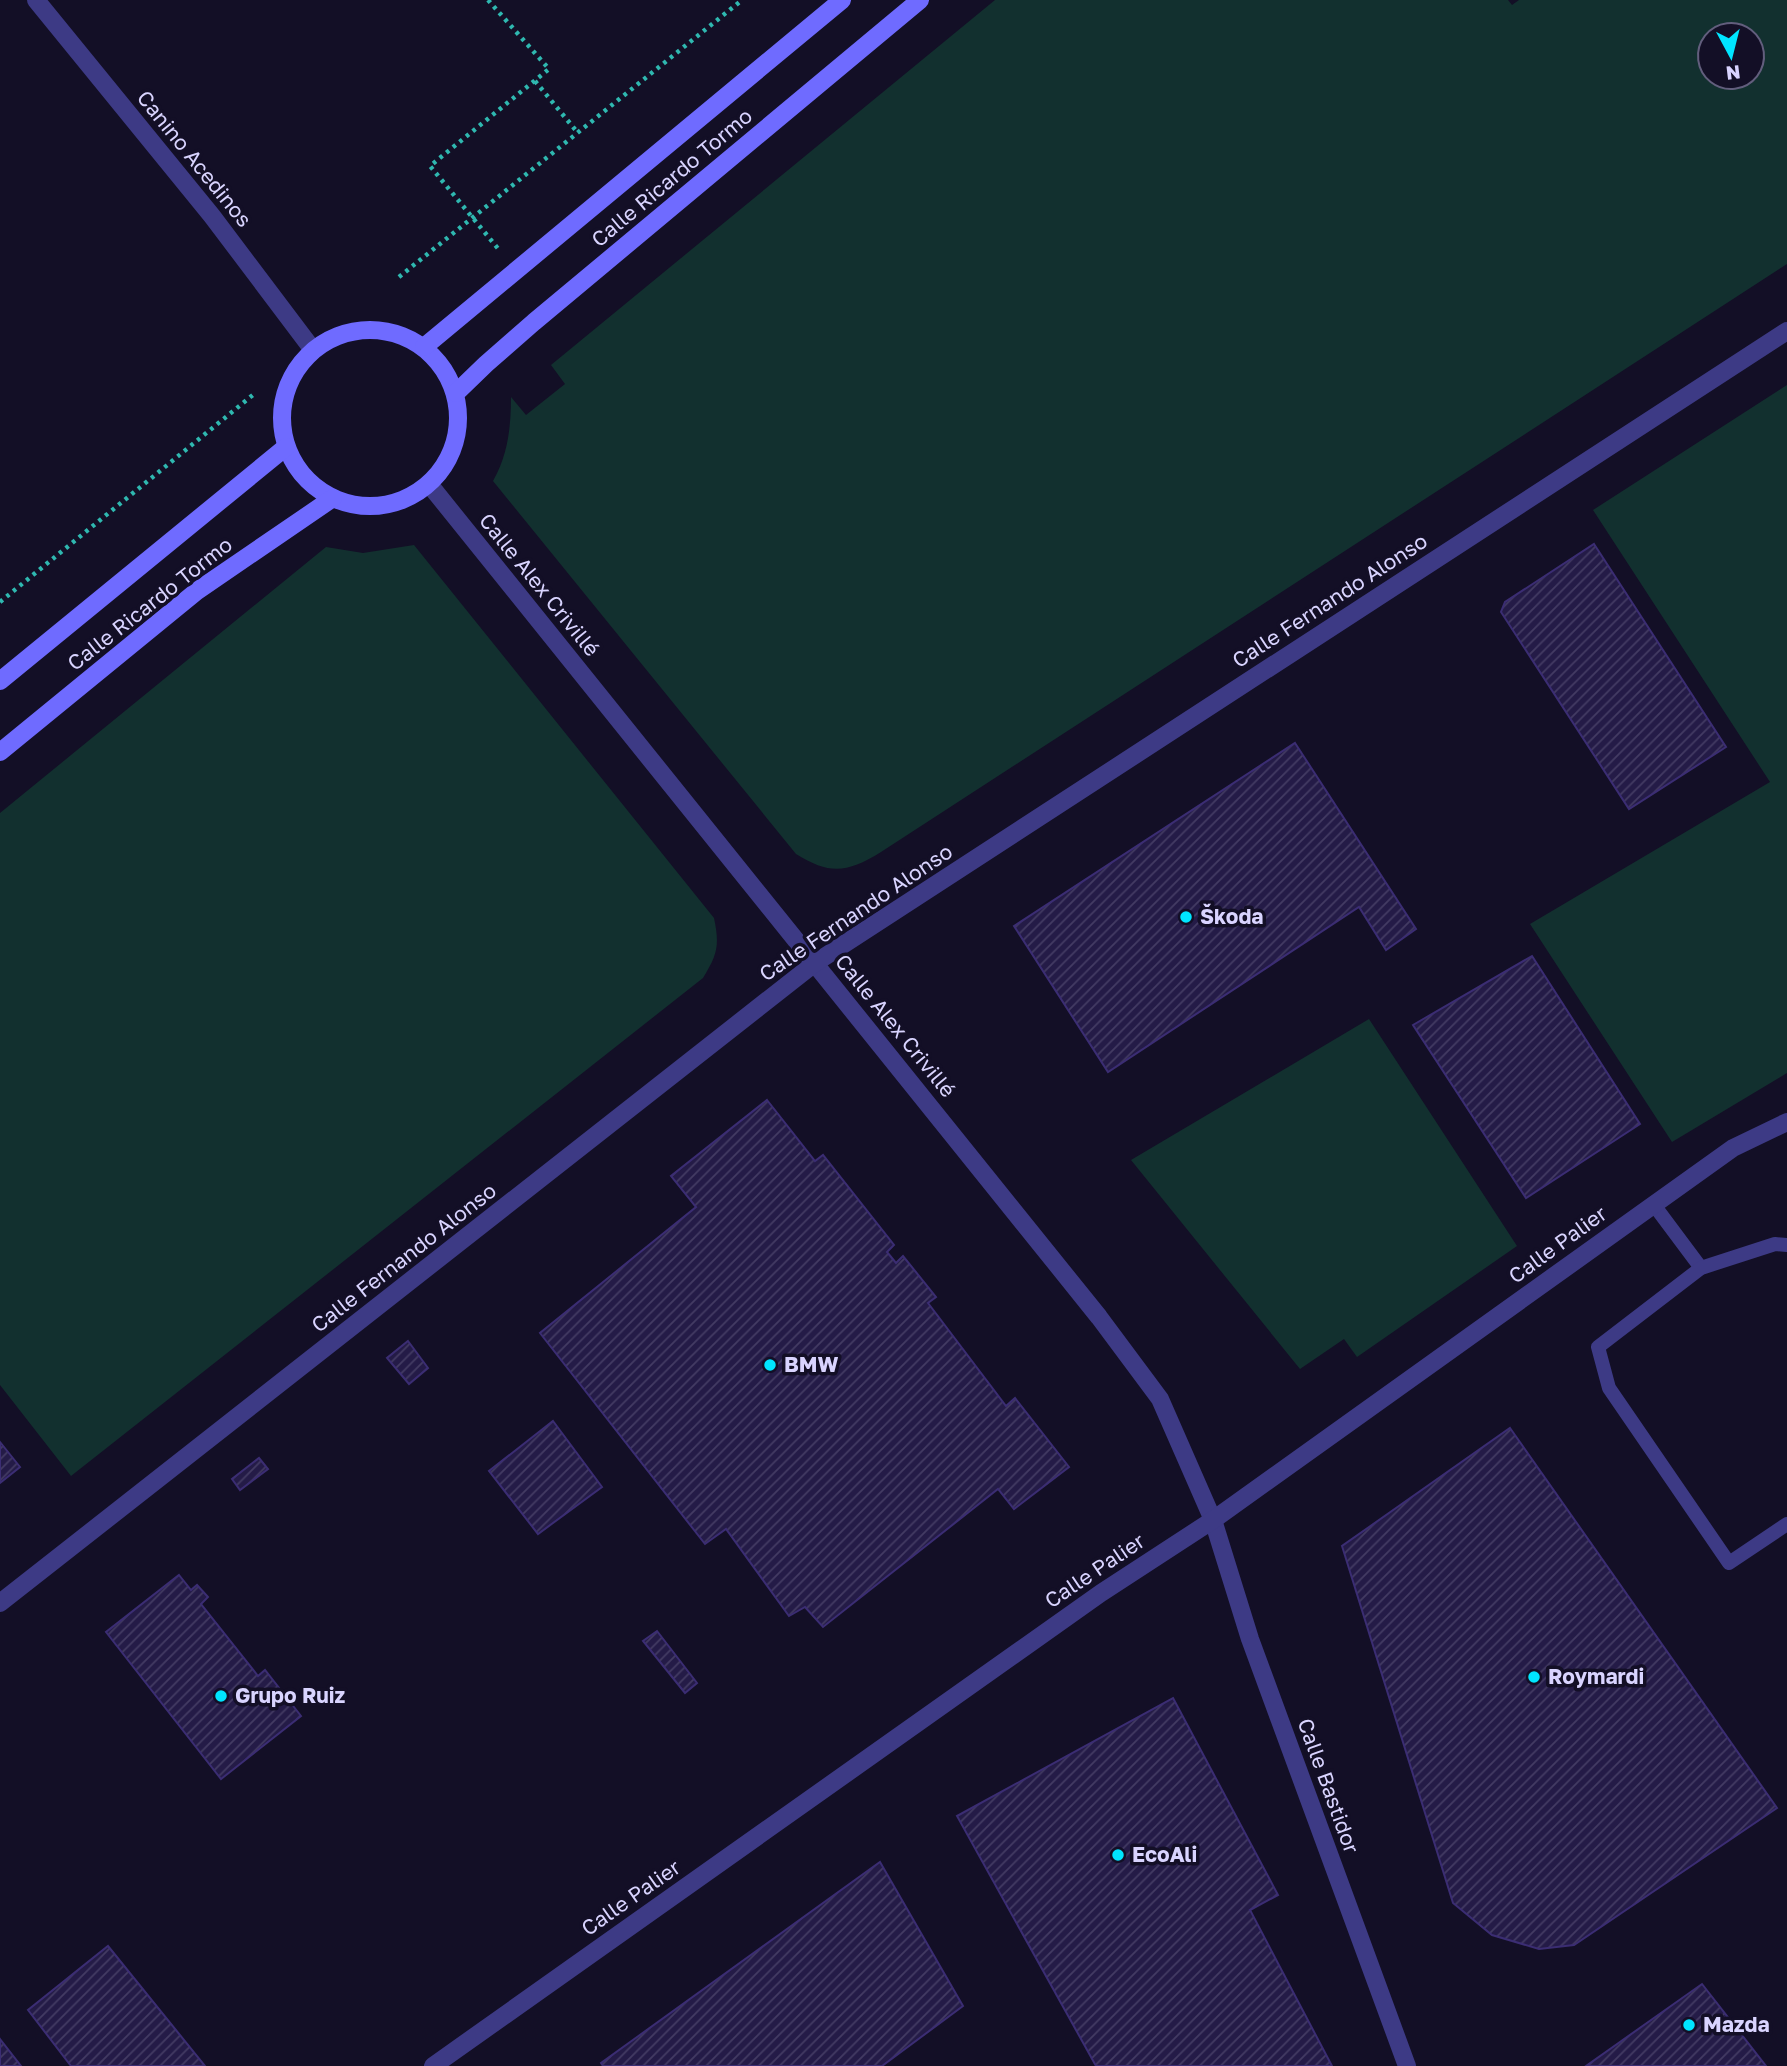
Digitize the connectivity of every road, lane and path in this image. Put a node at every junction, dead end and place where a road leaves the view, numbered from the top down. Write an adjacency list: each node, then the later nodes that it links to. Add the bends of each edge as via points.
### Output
1 (36, 0): 13 (street, Canino Acedinos, via 220,225)
2 (488, 0): 6 (path, via 550,69)
3 (742, 0): 7 (path)
4 (842, 0): 9 (street, Calle Ricardo Tormo)
5 (920, 0): 14 (street, Calle Ricardo Tormo, via 534,322)
6 (535, 80): 7 (path); 8 (path, via 430,166)
7 (578, 133): 8 (path)
8 (472, 217): 9 (path); 10 (path)
9 (516, 270): 12 (street, Calle Ricardo Tormo)
10 (399, 277)
11 (1787, 331): 22 (street, Calle Fernando Alonso)
12 (424, 347): 13 (street, via 397,333 368,329 339,335); 14 (street, via 443,368)
13 (313, 350): 16 (street, via 295,370 284,395 281,421)
14 (456, 393): 17 (street, via 456,442)
15 (254, 394): 19 (path)
16 (286, 447): 18 (street, via 313,486); 20 (street, Calle Ricardo Tormo)
17 (429, 484): 18 (street, via 408,498 383,505 357,505); 22 (street, Calle Alex Crivillé)
18 (333, 498): 21 (street, Calle Ricardo Tormo, via 197,591)
19 (0, 602)
20 (0, 681)
21 (0, 752)
22 (815, 964): 27 (street, Calle Alex Crivillé, via 1160,1399); 29 (street, Calle Fernando Alonso)
23 (1787, 1122): 24 (street, Calle Palier, via 1733,1148)
24 (1654, 1205): 26 (lane); 27 (street, Calle Palier)
25 (1787, 1245): 26 (lane, via 1775,1244)
26 (1701, 1268): 28 (lane, via 1598,1347 1609,1388 1729,1563)
27 (1213, 1520): 30 (street, Calle Palier, via 1101,1593); 31 (street, Calle Bastidor, via 1250,1639)
28 (1787, 1524)
29 (0, 1603)
30 (433, 2066)
31 (1407, 2066)

